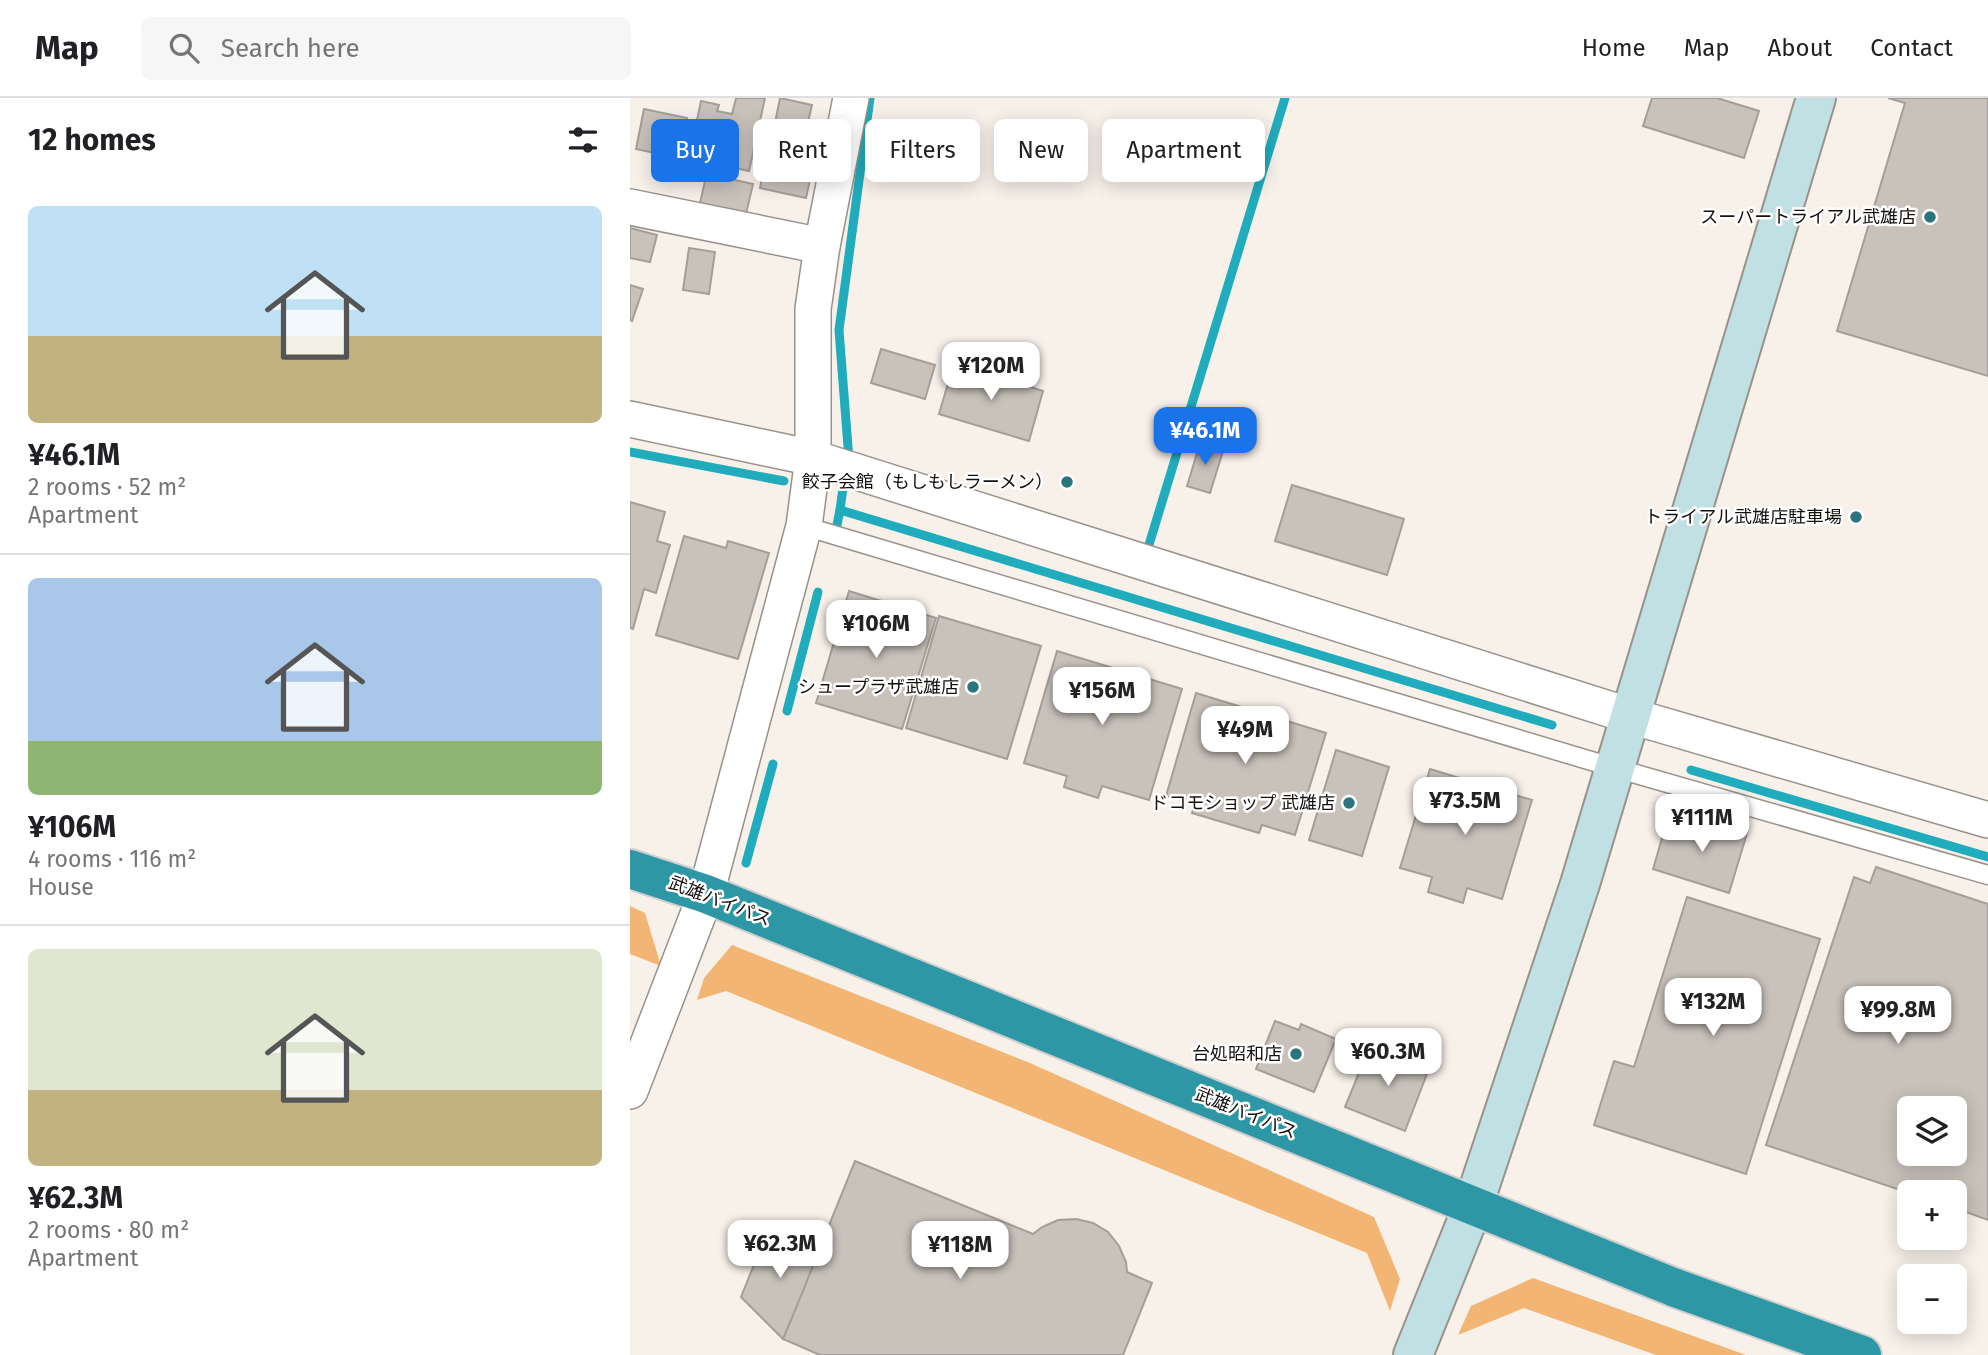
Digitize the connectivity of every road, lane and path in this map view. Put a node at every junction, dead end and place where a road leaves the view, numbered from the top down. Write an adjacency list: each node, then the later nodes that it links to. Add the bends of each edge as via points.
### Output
1 (851, 98): 4 (street)
2 (1816, 98): 8 (street)
3 (630, 207): 4 (street)
4 (822, 246): 6 (street, via 813,309)
5 (630, 419): 6 (street)
6 (813, 458): 7 (street); 8 (street)
7 (804, 526): 9 (lane); 13 (street)
8 (1631, 716): 9 (street); 10 (street)
9 (1615, 768): 12 (lane); 15 (street)
10 (1988, 820)
11 (630, 869): 13 (highway, 武雄バイパス)
12 (1988, 875)
13 (706, 894): 14 (street); 15 (highway, 武雄バイパス)
14 (630, 1091)
15 (1473, 1206): 16 (street); 17 (highway, 武雄バイパス, via 1673,1287)
16 (1413, 1355)
17 (1862, 1355)

